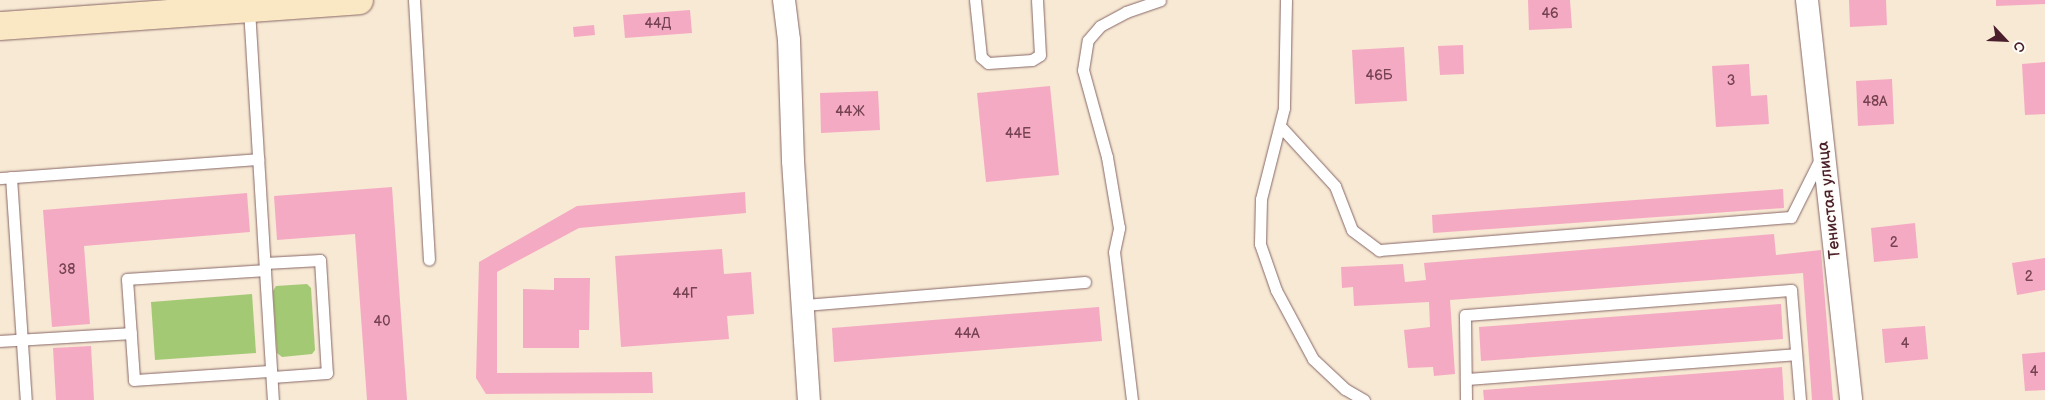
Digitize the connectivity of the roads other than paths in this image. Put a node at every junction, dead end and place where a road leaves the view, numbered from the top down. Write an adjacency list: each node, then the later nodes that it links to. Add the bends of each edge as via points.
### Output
1 (360, 0): 9 (main road)
2 (414, 0): 15 (lane)
3 (784, 0): 18 (street)
4 (974, 0): 5 (lane, via 980,57 988,63 1032,60 1040,55)
5 (1037, 0)
6 (1160, 0): 28 (lane, via 1126,12 1100,26 1088,40 1083,70 1108,157 1119,228 1114,252)
7 (1286, 0): 11 (lane)
8 (1807, 0): 12 (street, Тенистая улица)
9 (248, 8): 10 (main road); 13 (lane)
10 (0, 26)
11 (1281, 127): 12 (lane, via 1335,186 1352,230 1379,250 1792,217); 29 (lane, via 1261,199 1260,244 1276,290 1313,359 1345,389)
12 (1825, 148): 32 (street, Тенистая улица)
13 (258, 159): 14 (lane); 16 (lane)
14 (6, 178): 20 (lane)
15 (429, 260)
16 (265, 267): 19 (lane, via 127,280); 23 (lane); 23 (lane, via 320,260 327,364 327,373)
17 (1086, 282): 18 (lane)
18 (804, 305): 27 (street)
19 (131, 333): 20 (lane); 23 (lane, via 134,380)
20 (22, 340): 21 (lane); 25 (lane)
21 (0, 341)
22 (1796, 354): 24 (lane); 24 (lane, via 1791,290 1465,315); 31 (lane)
23 (272, 374): 26 (lane)
24 (1466, 379): 30 (lane)
25 (26, 400)
26 (273, 400)
27 (809, 400)
28 (1132, 400)
29 (1364, 400)
30 (1466, 400)
31 (1800, 400)
32 (1851, 400)

